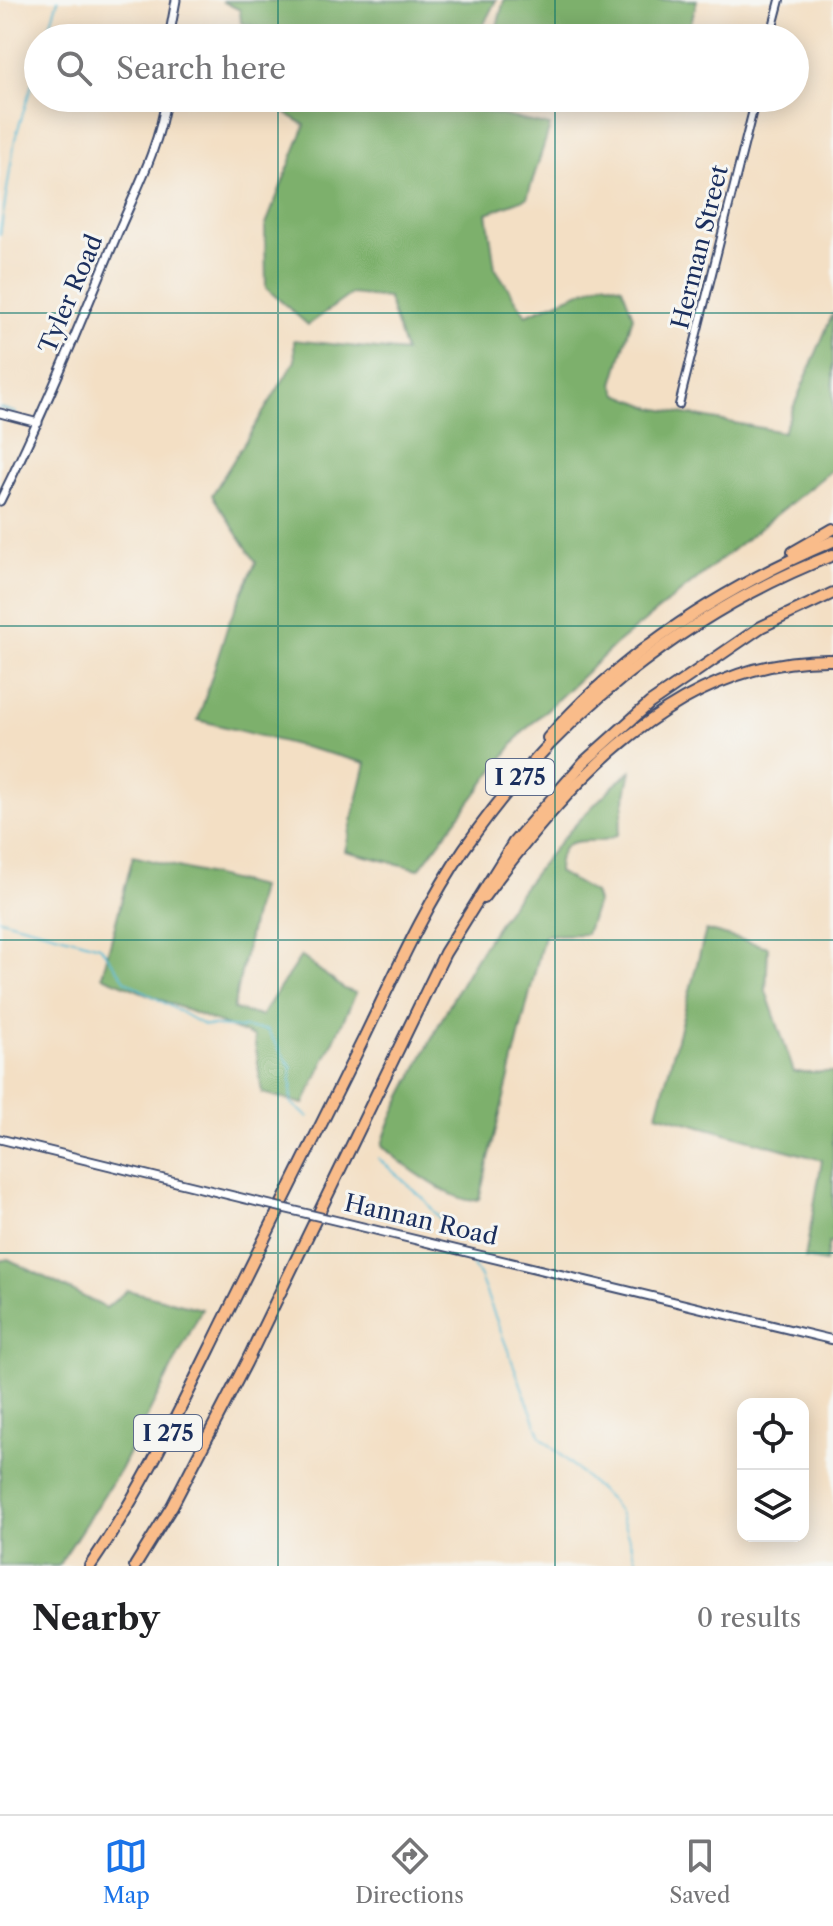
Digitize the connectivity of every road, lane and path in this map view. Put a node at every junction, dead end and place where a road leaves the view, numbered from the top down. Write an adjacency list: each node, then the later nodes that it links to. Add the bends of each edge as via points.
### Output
1 (176, 0): 3 (street)
2 (780, 0): 4 (street)
3 (172, 24)
4 (774, 24)
5 (163, 112): 9 (street, Tyler Road, via 157,138)
6 (752, 112): 7 (street, Herman Street)
7 (679, 405)
8 (0, 413): 9 (street)
9 (38, 423): 10 (street, Tyler Road)
10 (0, 501)
11 (833, 529): 15 (highway)
12 (833, 541): 15 (highway)
13 (833, 555): 17 (highway, I 275, via 743,597 682,634 612,686)
14 (833, 593): 18 (highway, I 275, via 741,639 623,725 531,820)
15 (723, 594): 17 (highway, via 621,666 564,719)
16 (833, 660): 18 (highway, via 772,666 726,679 654,718 556,806)
17 (527, 768): 21 (highway, I 275, via 463,851 423,916 158,1454)
18 (463, 920): 22 (highway, I 275, via 240,1376)
19 (0, 1139): 20 (street, Hannan Road, bridge)
20 (833, 1340)
21 (90, 1566)
22 (135, 1566)

